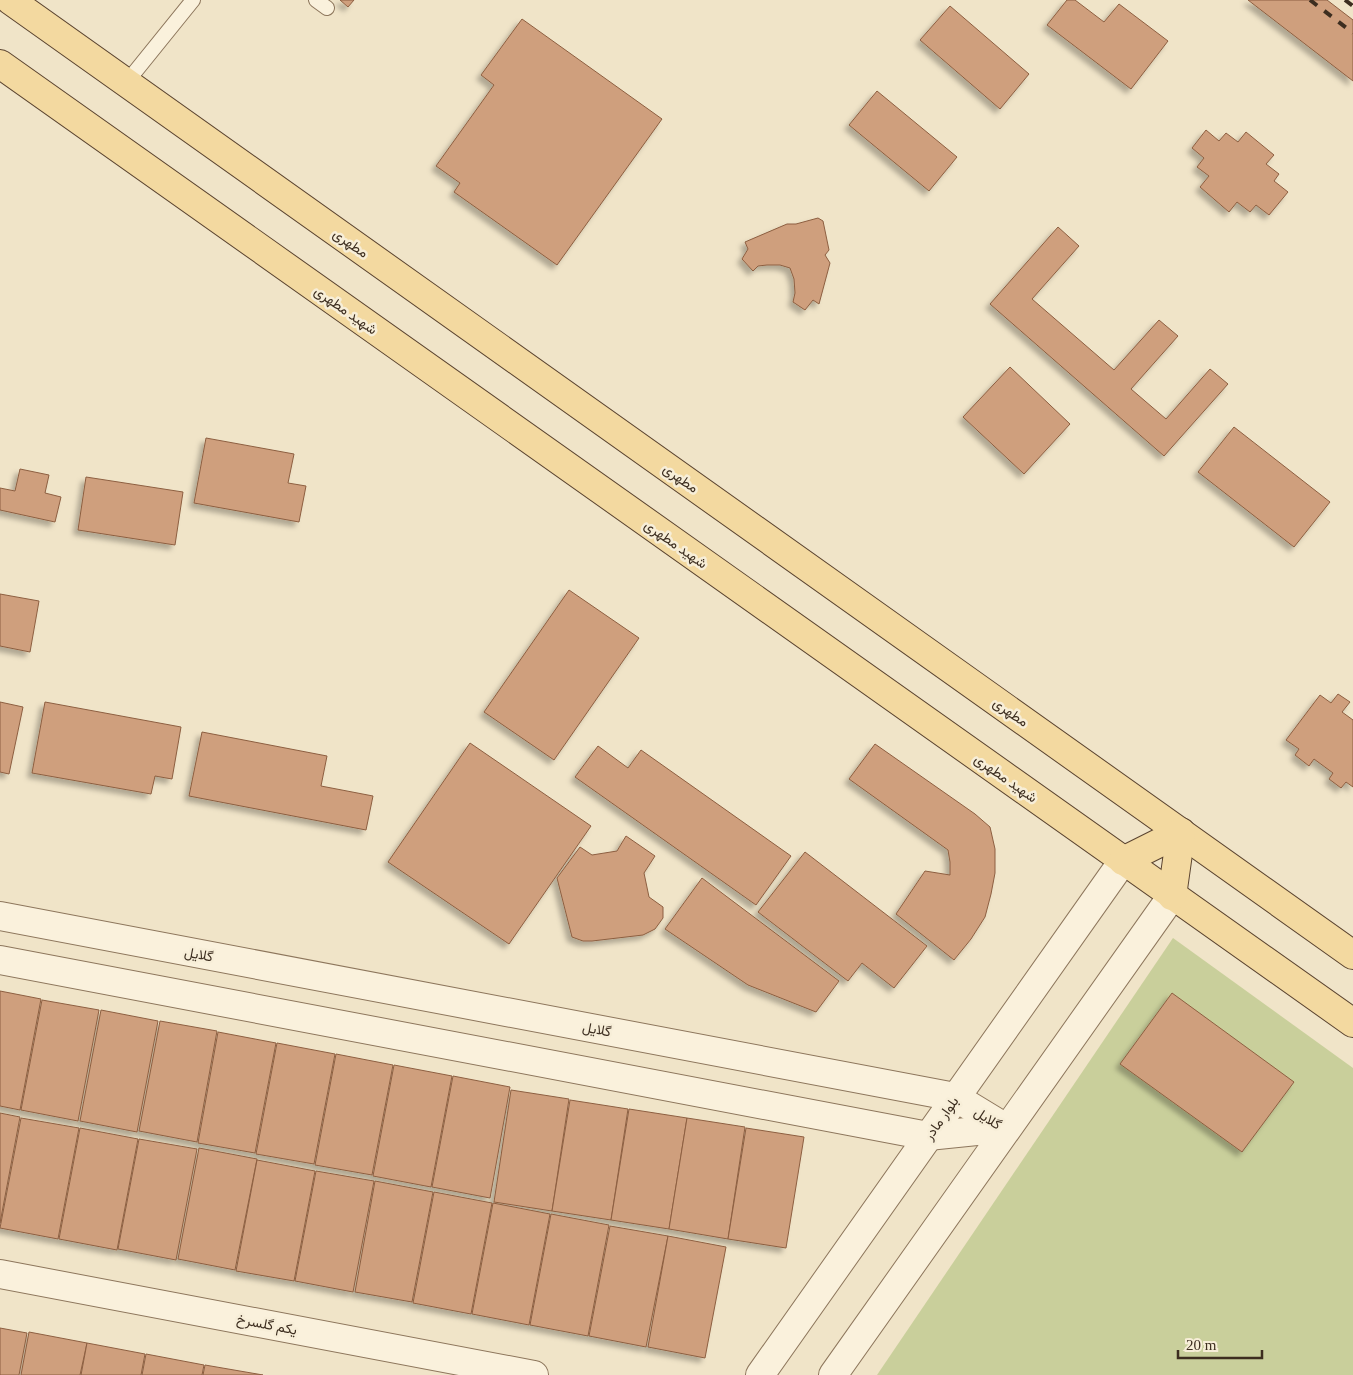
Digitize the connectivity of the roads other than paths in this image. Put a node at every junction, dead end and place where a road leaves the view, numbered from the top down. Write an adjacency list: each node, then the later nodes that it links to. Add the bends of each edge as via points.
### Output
1 (10, 0): 4 (main road, مطهری)
2 (193, 0): 4 (lane)
3 (0, 64): 6 (main road, شهید مطهری)
4 (126, 83): 5 (main road, مطهری)
5 (1180, 832): 6 (main road); 7 (main road); 9 (main road, مطهری)
6 (1123, 861): 7 (main road, شهید مطهری); 12 (street, بلوار مادر)
7 (1172, 896): 11 (main road, شهید مطهری); 13 (street)
8 (0, 916): 12 (street, گلایل)
9 (1353, 955)
10 (0, 960): 14 (street, گلایل)
11 (1353, 1023)
12 (955, 1097): 13 (street, گلایل); 14 (street, بلوار مادر)
13 (1006, 1128): 14 (street, گلایل); 18 (street)
14 (928, 1136): 17 (street, بلوار مادر)
15 (0, 1274): 16 (street, یکم گلسرخ)
16 (534, 1375)
17 (760, 1375)
18 (834, 1375)

